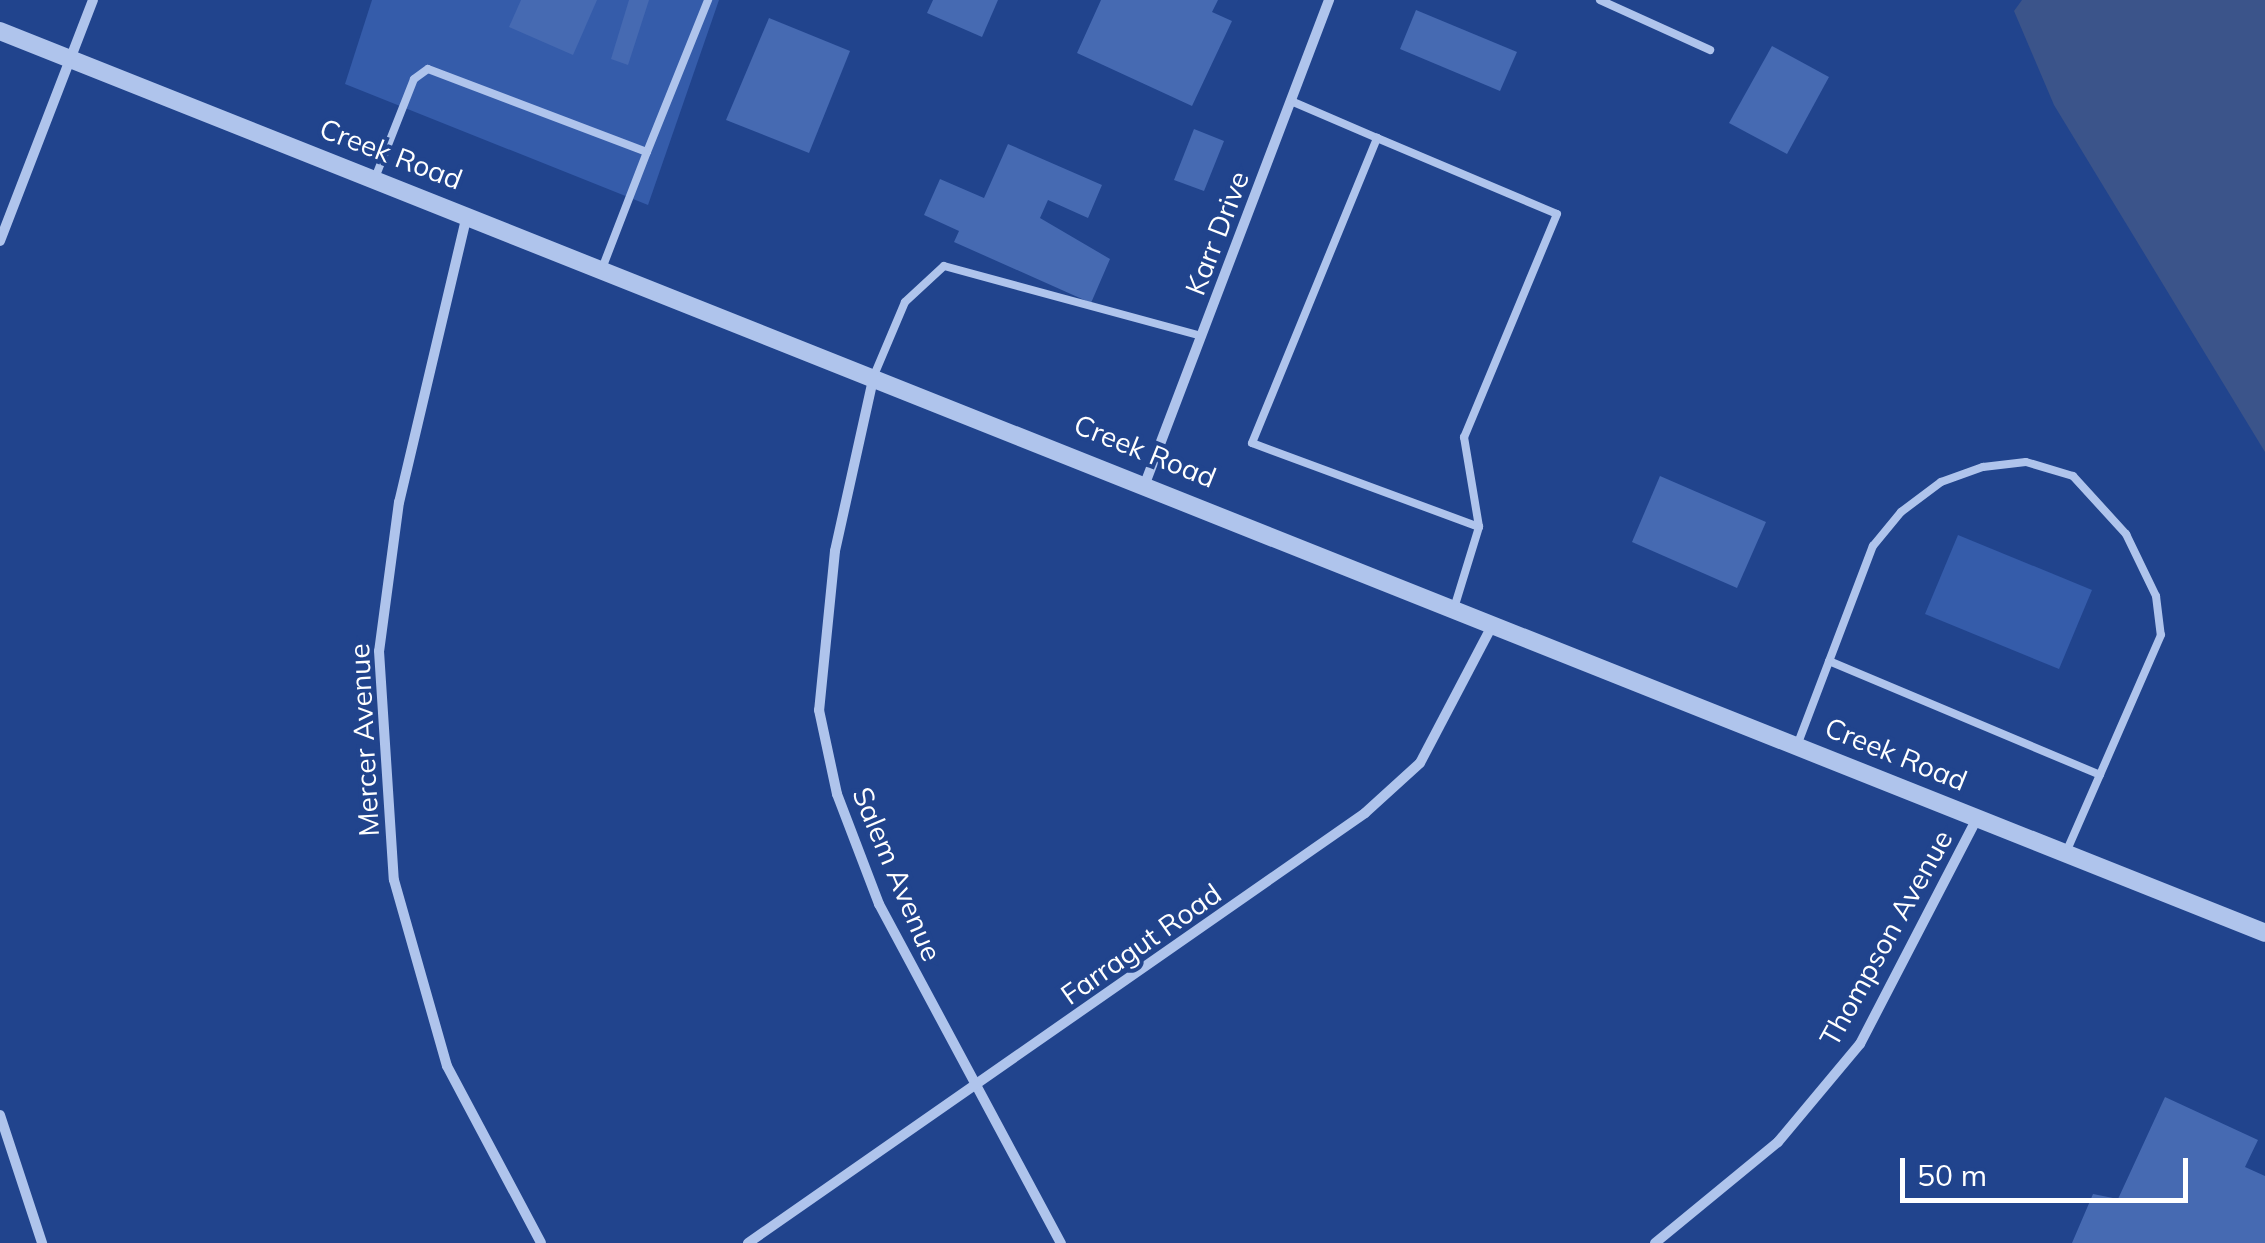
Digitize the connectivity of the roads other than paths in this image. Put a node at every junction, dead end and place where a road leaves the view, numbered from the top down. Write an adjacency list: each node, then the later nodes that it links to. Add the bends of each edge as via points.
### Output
1 (93, 0): 9 (street)
2 (708, 0): 12 (lane)
3 (1330, 0): 10 (street, Karr Drive)
4 (1600, 0): 6 (lane)
5 (1632, 0): 6 (lane)
6 (1626, 12): 8 (lane)
7 (0, 31): 9 (street, Creek Road)
8 (1710, 50)
9 (69, 58): 13 (street, Creek Road); 15 (street)
10 (1291, 101): 11 (lane); 17 (street, Karr Drive)
11 (1377, 138): 20 (lane, via 1557,214 1464,437); 20 (lane, via 1252,443)
12 (647, 152): 13 (lane, via 428,69 414,80); 16 (lane)
13 (376, 178): 14 (street, Creek Road)
14 (467, 213): 16 (street, Creek Road); 32 (street, Mercer Avenue, via 399,502 379,651 394,880 447,1066)
15 (0, 241)
16 (603, 266): 18 (street, Creek Road)
17 (1201, 336): 18 (lane, via 944,266 905,302); 19 (street, Karr Drive)
18 (874, 372): 19 (street, Creek Road); 29 (street, Salem Avenue, via 835,551 819,710 837,794 879,904)
19 (1146, 481): 21 (street, Creek Road)
20 (1479, 527): 21 (lane)
21 (1455, 605): 22 (street, Creek Road)
22 (1495, 621): 24 (street, Creek Road); 29 (street, Farragut Road, via 1430,749 1365,813)
23 (1829, 660): 24 (lane); 25 (lane); 25 (lane, via 1873,546 1901,512 1941,482 1983,468 2026,462 2073,476 2126,534 2156,596 2161,634)
24 (1798, 744): 26 (street, Creek Road)
25 (2100, 775): 27 (lane)
26 (1978, 816): 27 (street, Creek Road); 35 (street, Thompson Avenue, via 1860,1044 1778,1142)
27 (2066, 852): 28 (street, Creek Road)
28 (2265, 933)
29 (973, 1090): 33 (street, Farragut Road); 34 (street, Salem Avenue)
30 (0, 1115): 31 (street)
31 (42, 1243)
32 (540, 1243)
33 (748, 1243)
34 (1061, 1243)
35 (1655, 1243)

